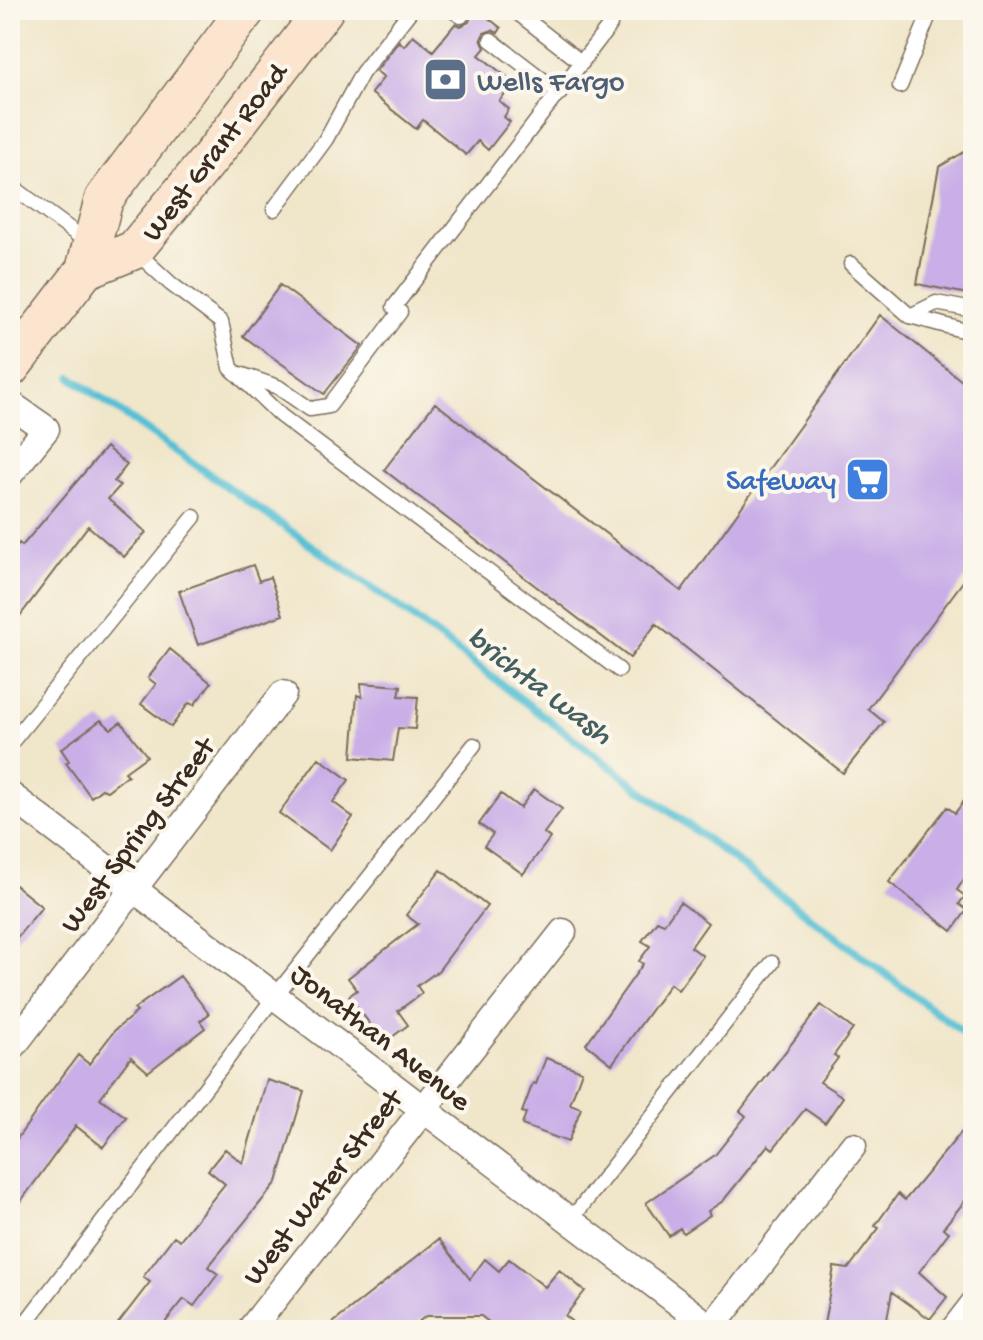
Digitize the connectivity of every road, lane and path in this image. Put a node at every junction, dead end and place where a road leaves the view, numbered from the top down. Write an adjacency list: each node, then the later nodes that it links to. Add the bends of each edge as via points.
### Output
1 (246, 10): 14 (main road, West Grant Road, via 104,199)
2 (324, 10): 13 (main road, West Grant Road)
3 (411, 10): 12 (lane, via 362,73 326,139)
4 (514, 10): 8 (lane)
5 (931, 10): 9 (lane)
6 (610, 25): 8 (lane)
7 (491, 40): 10 (lane)
8 (582, 63): 10 (lane)
9 (900, 86)
10 (560, 93): 20 (lane, via 329,406 310,409 278,387)
11 (10, 185): 14 (lane)
12 (274, 209)
13 (134, 250): 14 (main road, West Grant Road); 20 (lane, via 221,322)
14 (88, 258): 19 (main road, West Grant Road)
15 (851, 264): 17 (lane)
16 (973, 310): 17 (lane, via 936,303)
17 (910, 316): 18 (lane)
18 (973, 333)
19 (10, 368)
20 (236, 373): 24 (lane, via 281,416)
21 (10, 404): 22 (street, via 46,429)
22 (10, 474)
23 (194, 517): 26 (lane)
24 (619, 670)
25 (283, 694): 29 (street, West Spring Street)
26 (10, 744)
27 (474, 745): 32 (lane)
28 (10, 795): 29 (street, Jonathan Avenue)
29 (135, 888): 32 (street, Jonathan Avenue); 33 (street, West Spring Street)
30 (563, 932): 34 (street, West Water Street)
31 (772, 963): 36 (lane)
32 (276, 995): 34 (street, Jonathan Avenue); 39 (lane)
33 (10, 1050)
34 (422, 1108): 36 (street, Jonathan Avenue); 40 (street, West Water Street)
35 (853, 1146): 38 (street)
36 (570, 1221): 38 (street, Jonathan Avenue)
37 (973, 1295): 41 (lane)
38 (712, 1329)
39 (20, 1330)
40 (250, 1330)
41 (946, 1330)

